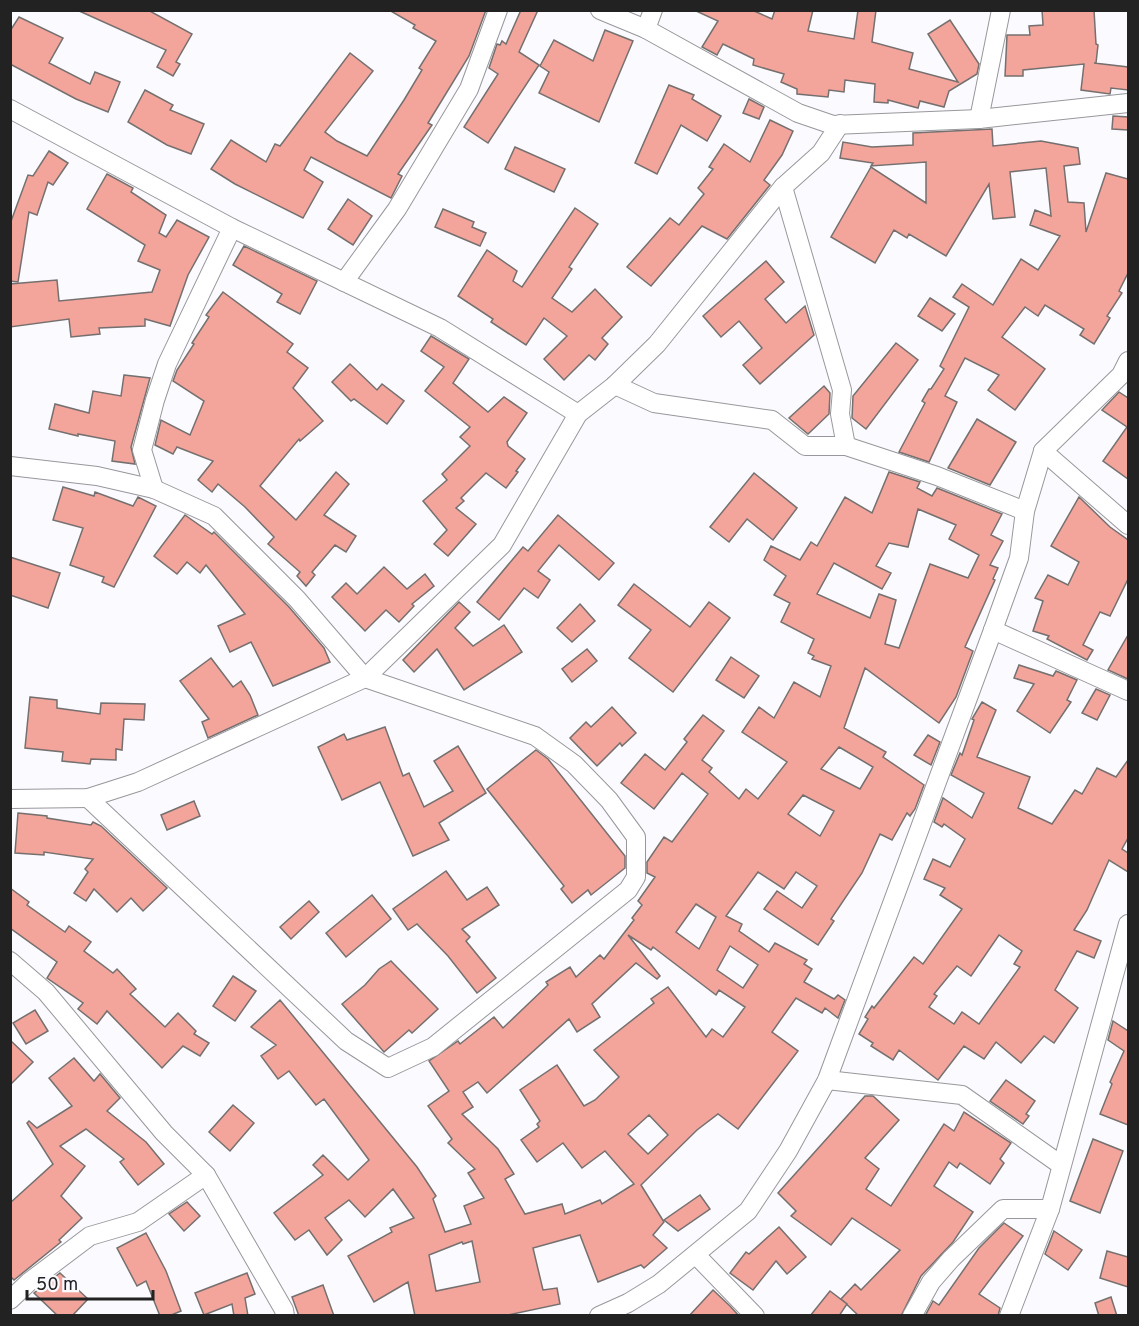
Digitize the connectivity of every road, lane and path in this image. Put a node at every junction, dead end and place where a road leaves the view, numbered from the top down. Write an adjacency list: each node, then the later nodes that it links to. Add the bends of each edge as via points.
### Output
1 (498, 10): 12 (street, via 469,89 397,209)
2 (600, 10): 5 (street)
3 (653, 10): 5 (street)
4 (1001, 10): 8 (street)
5 (646, 29): 9 (street, via 798,113)
6 (1128, 103): 8 (street)
7 (10, 109): 11 (street)
8 (980, 119): 9 (street)
9 (840, 124): 10 (street, via 821,153)
10 (783, 187): 14 (street, via 657,344); 16 (street, via 842,390 840,414)
11 (232, 228): 12 (street); 19 (street, via 167,364 155,400 142,450)
12 (345, 282): 15 (street, via 440,328)
13 (1126, 372): 17 (street)
14 (615, 385): 15 (street); 16 (street, via 654,403 772,420 805,446)
15 (578, 414): 23 (street, via 502,545)
16 (846, 446): 20 (street)
17 (1043, 451): 20 (street); 21 (street)
18 (10, 466): 19 (street, via 97,476)
19 (154, 489): 23 (street, via 214,516 297,599)
20 (1025, 511): 22 (street, via 1019,558)
21 (1128, 525)
22 (993, 630): 24 (street); 29 (street)
23 (365, 678): 25 (street, via 138,782); 25 (street, via 535,736 574,764 609,800 636,837 636,877 628,890 433,1047 387,1068 346,1041)
24 (1128, 691)
25 (88, 798): 26 (street)
26 (10, 799)
27 (1128, 924): 30 (street)
28 (10, 961): 31 (street, via 46,992 164,1133)
29 (826, 1080): 30 (street, via 962,1095); 33 (street, via 788,1151 748,1211)
30 (1061, 1165): 32 (street)
31 (206, 1175): 34 (street, via 138,1222 90,1236); 36 (street)
32 (1050, 1209): 39 (street, via 1003,1209 931,1282); 40 (street)
33 (696, 1255): 35 (street); 38 (street)
34 (10, 1300)
35 (632, 1309): 37 (street)
36 (285, 1316)
37 (599, 1316)
38 (755, 1316)
39 (912, 1316)
40 (1008, 1316)

